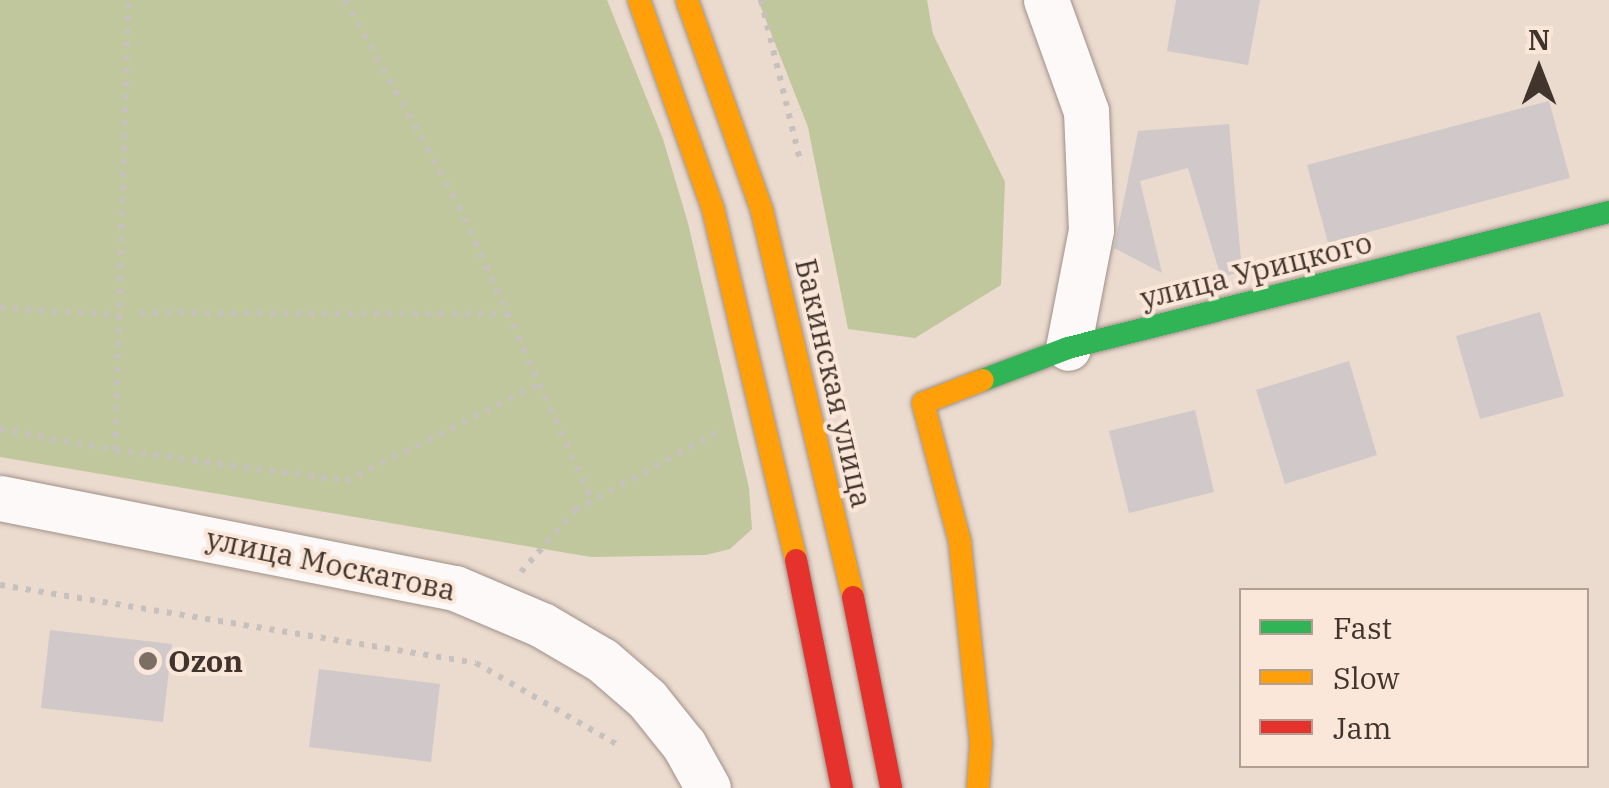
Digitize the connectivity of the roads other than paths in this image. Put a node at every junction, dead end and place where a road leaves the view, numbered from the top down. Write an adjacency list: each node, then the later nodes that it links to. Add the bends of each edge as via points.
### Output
1 (639, 0): 8 (main road, via 712,209 819,659)
2 (687, 0): 9 (main road, Бакинская улица, via 762,211 868,660)
3 (1046, 0): 5 (street, via 1086,111 1092,230)
4 (1609, 212): 5 (main road, улица Урицкого)
5 (1068, 348): 10 (main road, улица Урицкого, via 924,403 960,542 980,743)
6 (0, 498): 7 (street, улица Москатова, via 455,588 542,625 602,660 647,699)
7 (708, 788)
8 (842, 788)
9 (890, 788)
10 (978, 788)

